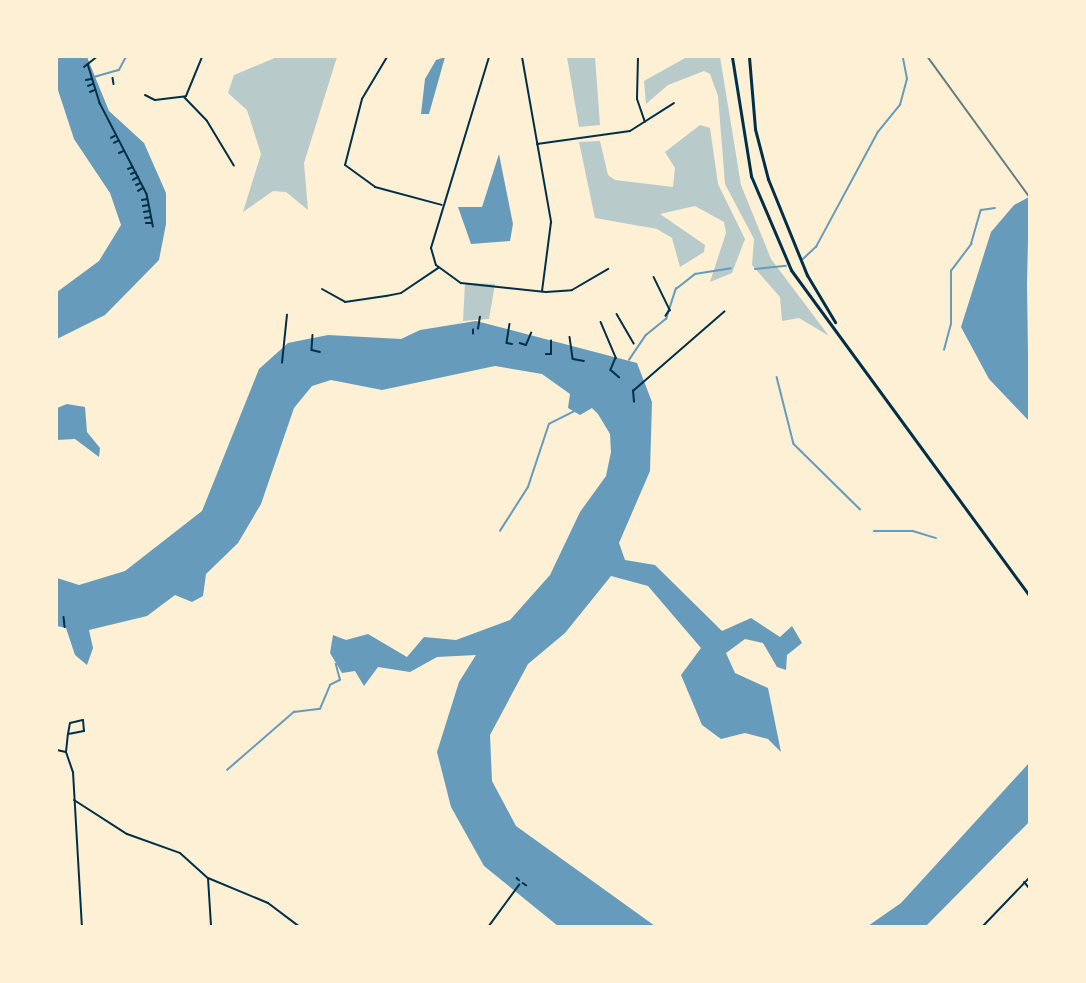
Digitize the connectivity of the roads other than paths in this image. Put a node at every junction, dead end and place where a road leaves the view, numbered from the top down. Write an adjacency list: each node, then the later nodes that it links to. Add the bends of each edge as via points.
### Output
1 (202, 57): 9 (street, via 197,80)
2 (387, 57): 14 (street, via 362,99 345,165 375,187)
3 (489, 57): 14 (street)
4 (522, 57): 12 (street)
5 (638, 57): 11 (street, via 637,99)
6 (732, 57): 19 (main road, via 743,140 766,218 791,270)
7 (749, 57): 19 (main road, via 755,129 768,179 807,275)
8 (145, 95): 9 (street, via 155,100)
9 (183, 98): 13 (street, via 207,121)
10 (674, 103): 11 (street)
11 (645, 122): 12 (street, via 630,131)
12 (537, 144): 18 (street, via 551,222)
13 (234, 166)
14 (443, 205): 15 (street, via 431,248)
15 (438, 268): 17 (street, via 401,293 386,296 345,302); 18 (street, via 461,283)
16 (608, 269): 18 (street, via 572,290)
17 (322, 289)
18 (542, 291)
19 (842, 334): 20 (main road)
20 (1029, 595)
21 (68, 735): 21 (street, via 70,723 83,720 84,731); 23 (street)
22 (57, 750): 23 (street)
23 (66, 752): 24 (street)
24 (74, 800): 25 (street, via 127,834 186,856); 29 (street)
25 (208, 878): 30 (street); 31 (street, via 268,903)
26 (1029, 878): 27 (street)
27 (1024, 882): 28 (street); 32 (street)
28 (1029, 888)
29 (82, 926)
30 (211, 926)
31 (298, 926)
32 (983, 926)

